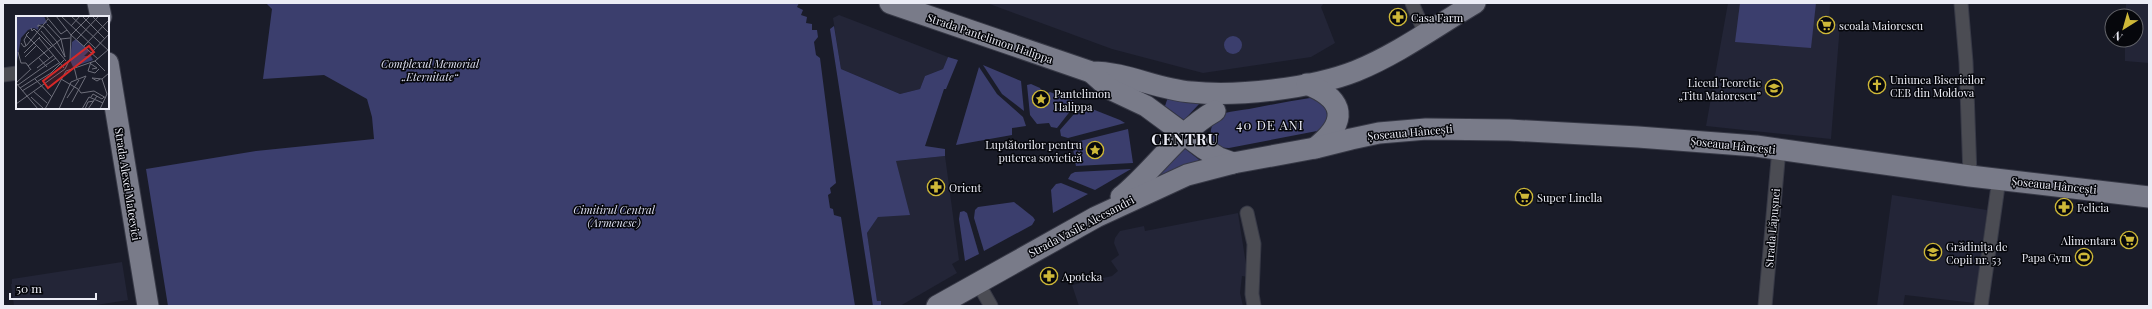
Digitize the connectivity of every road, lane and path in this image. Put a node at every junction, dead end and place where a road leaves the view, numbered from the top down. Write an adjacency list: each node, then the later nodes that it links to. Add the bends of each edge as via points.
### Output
1 (98, 3): 7 (main road)
2 (890, 3): 6 (main road, Strada Pantelimon Halippa)
3 (1412, 3): 8 (street)
4 (1475, 3): 8 (main road, Strada Pantelimon Halippa)
5 (1961, 3): 20 (street)
6 (921, 8): 10 (main road, Strada Pantelimon Halippa)
7 (100, 16)
8 (1425, 33): 13 (main road, Strada Pantelimon Halippa, via 1357,70)
9 (109, 69): 26 (main road, Strada Alexei Mateevici)
10 (1091, 72): 14 (main road, Strada Pantelimon Halippa, via 1115,73 1176,90); 16 (main road, Strada Pantelimon Halippa, via 1110,89 1146,106)
11 (16, 73): 12 (street)
12 (3, 75)
13 (1307, 84): 14 (main road, Strada Pantelimon Halippa); 17 (main road, via 1329,95 1338,110 1331,134)
14 (1244, 93): 15 (main road)
15 (1215, 111): 16 (main road, via 1200,119); 19 (main road, via 1206,122 1203,133 1206,144)
16 (1184, 134): 19 (main road, Strada Pantelimon Halippa); 24 (main road, via 1138,183)
17 (1315, 148): 18 (main road, Șoseaua Hâncești, via 1379,134 1453,128 1638,137); 19 (main road, Șoseaua Hâncești)
18 (1779, 149): 20 (main road, Șoseaua Hâncești); 30 (street, Strada Lăpușnei)
19 (1223, 159): 24 (main road, Strada Vasile Alecsandri)
20 (1970, 176): 21 (main road, Șoseaua Hâncești)
21 (1999, 179): 22 (main road, Șoseaua Hâncești); 31 (street)
22 (2149, 197)
23 (1247, 213): 29 (street, via 1254,244)
24 (1096, 217): 25 (main road, Strada Vasile Alecsandri)
25 (978, 283): 27 (main road, Strada Vasile Alecsandri); 28 (street)
26 (148, 306)
27 (937, 306)
28 (991, 306)
29 (1254, 306)
30 (1765, 306)
31 (1981, 306)

